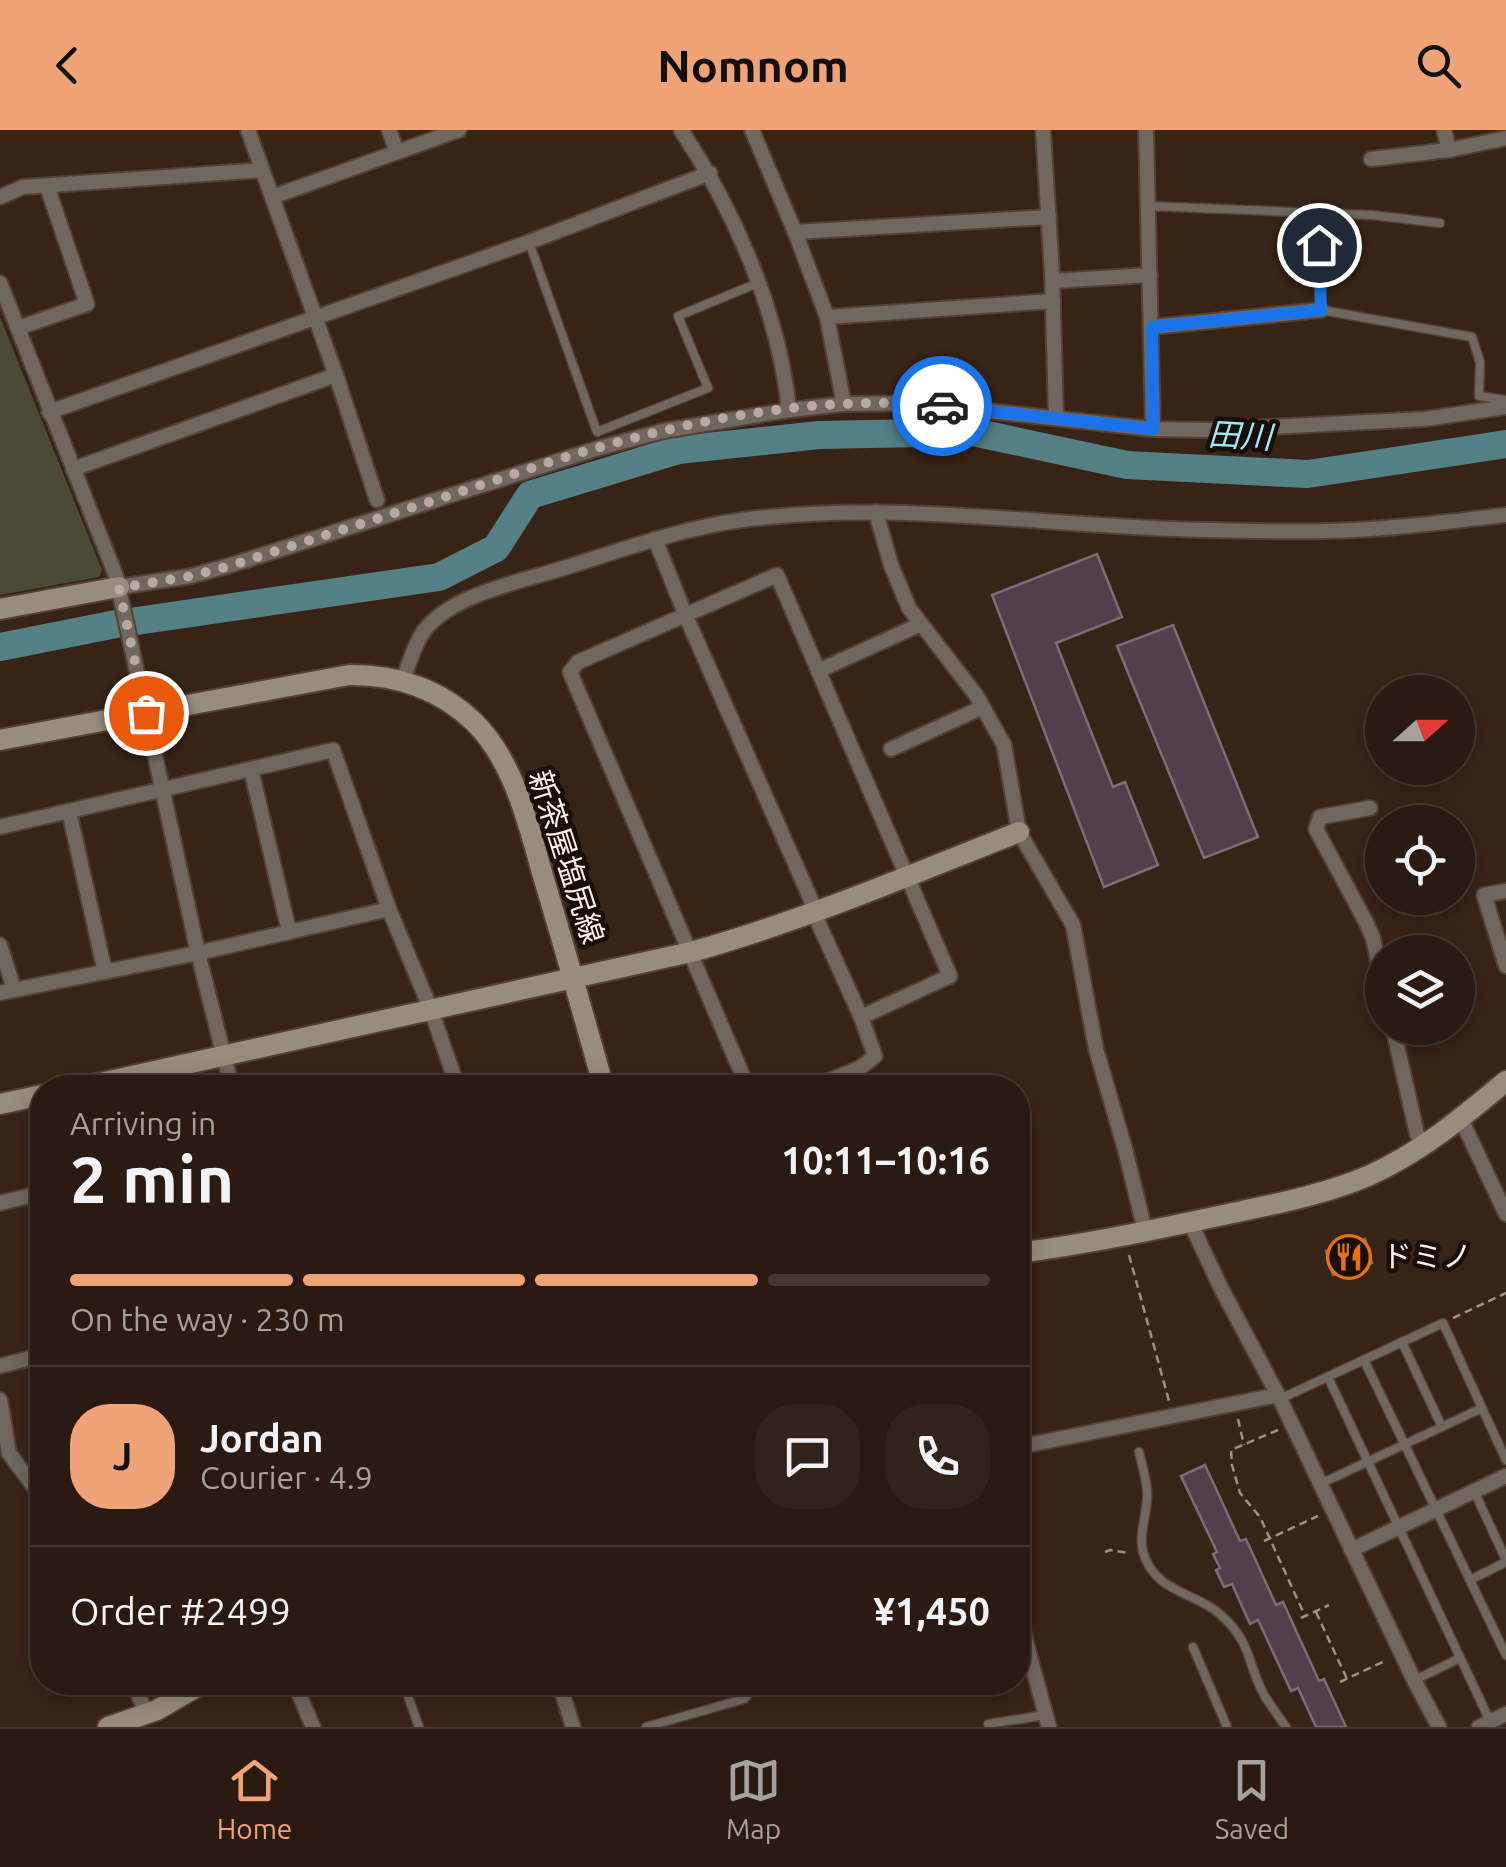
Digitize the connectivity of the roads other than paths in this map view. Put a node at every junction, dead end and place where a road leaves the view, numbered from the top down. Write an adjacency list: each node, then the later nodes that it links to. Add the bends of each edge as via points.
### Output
1 (248, 130): 13 (street)
2 (388, 130): 11 (street)
3 (459, 130): 11 (street)
4 (682, 130): 14 (street)
5 (752, 130): 22 (street)
6 (1044, 130): 20 (street)
7 (1146, 130): 18 (street)
8 (1444, 130): 10 (street)
9 (1506, 138): 10 (street)
10 (1449, 150): 12 (street)
11 (397, 152): 17 (street)
12 (1371, 159)
13 (262, 170): 15 (street); 17 (street)
14 (710, 173): 23 (street); 26 (street)
15 (47, 186): 16 (street); 33 (street, via 87,304)
16 (0, 197)
17 (272, 197): 30 (street)
18 (1148, 206): 19 (lane); 24 (street)
19 (1318, 213): 21 (lane); 29 (lane)
20 (1049, 216): 22 (street); 25 (street)
21 (1440, 223)
22 (796, 232): 31 (street)
23 (529, 242): 26 (lane, via 597,432 708,388 678,316); 30 (street)
24 (1150, 275): 25 (street); 32 (street)
25 (1052, 281): 28 (street)
26 (758, 283): 37 (street)
27 (0, 284): 33 (street)
28 (1053, 301): 31 (street); 39 (street)
29 (1321, 310): 32 (street); 35 (lane, via 1472,337 1479,396)
30 (315, 318): 34 (street); 38 (street)
31 (826, 318): 36 (street)
32 (1152, 327): 40 (street)
33 (18, 328): 38 (street)
34 (336, 376): 41 (street); 42 (street)
35 (1506, 403): 40 (street, via 1425,419)
36 (844, 404): 37 (street); 39 (street)
37 (789, 410): 46 (street, via 599,448 230,566)
38 (49, 412): 41 (street)
39 (1056, 417): 40 (street)
40 (1153, 429)
41 (73, 468): 46 (street)
42 (377, 500)
43 (876, 512): 44 (street, via 1328,531); 45 (street, via 739,520); 49 (street, via 890,565)
44 (1506, 514)
45 (655, 540): 48 (street); 51 (street, via 454,605 422,635)
46 (120, 594): 47 (main road); 52 (street)
47 (0, 609)
48 (686, 614): 50 (street, via 777,576); 65 (street); 69 (street, via 578,662 570,672)
49 (921, 624): 50 (street); 53 (street)
50 (818, 671): 62 (street)
51 (402, 680): 52 (main road, 新茶屋塩尻線, via 349,675); 73 (main road, 新茶屋塩尻線, via 460,710 501,760)
52 (144, 703): 54 (main road, 新茶屋塩尻線); 57 (street)
53 (983, 707): 55 (street); 61 (street, via 1004,745)
54 (0, 740)
55 (891, 749)
56 (251, 769): 57 (street); 64 (street, via 332,750); 66 (street)
57 (162, 788): 59 (street); 70 (street)
58 (1365, 809): 67 (street, via 1320,817 1316,828)
59 (69, 811): 60 (street); 72 (street)
60 (0, 827)
61 (1019, 832): 62 (main road); 94 (street, via 1073,925 1096,1049)
62 (906, 876): 65 (main road); 76 (street, via 950,976)
63 (1506, 891): 71 (street, via 1484,894)
64 (389, 909): 66 (street); 75 (street)
65 (814, 912): 69 (main road); 76 (street)
66 (289, 931): 70 (street)
67 (1372, 935)
68 (0, 945): 74 (street)
69 (691, 952): 73 (main road); 83 (street)
70 (198, 954): 72 (street); 78 (street)
71 (1506, 966)
72 (105, 972): 74 (street)
73 (574, 979): 75 (main road); 82 (main road, 新茶屋塩尻線)
74 (7, 991)
75 (431, 1010): 78 (main road); 81 (street)
76 (861, 1017): 84 (street, via 876,1056)
77 (1397, 1045): 89 (street)
78 (224, 1056): 79 (main road); 80 (street)
79 (137, 1075)
80 (229, 1075)
81 (454, 1075)
82 (600, 1075)
83 (743, 1075)
84 (842, 1075)
85 (1506, 1081): 88 (main road)
86 (30, 1098): 87 (main road)
87 (0, 1104)
88 (1461, 1119): 89 (main road); 92 (street)
89 (1424, 1146): 93 (main road, via 1310,1196)
90 (30, 1197): 91 (street)
91 (0, 1203)
92 (1506, 1214)
93 (1190, 1222): 94 (main road); 101 (street)
94 (1144, 1231): 95 (main road)
95 (1030, 1252)
96 (1402, 1342): 98 (lane); 103 (lane, via 1443,1323); 104 (lane)
97 (30, 1357): 99 (street)
98 (1364, 1360): 100 (lane); 105 (lane)
99 (0, 1366)
100 (1328, 1376): 101 (lane); 109 (lane)
101 (1279, 1397): 106 (street); 112 (street)
102 (0, 1400): 111 (street, via 9,1453)
103 (1482, 1408): 104 (lane); 108 (lane)
104 (1442, 1428): 105 (lane)
105 (1405, 1444): 109 (lane); 114 (lane)
106 (1030, 1445)
107 (1139, 1452): 142 (lane, via 1148,1492 1142,1550 1152,1569 1236,1629)
108 (1506, 1460)
109 (1368, 1462): 112 (lane); 115 (lane)
110 (1506, 1476): 113 (street)
111 (30, 1482)
112 (1320, 1484): 116 (street)
113 (1474, 1492): 114 (street); 117 (lane)
114 (1436, 1509): 115 (street); 118 (lane)
115 (1399, 1527): 116 (street); 123 (lane)
116 (1352, 1550): 124 (street)
117 (1506, 1561): 118 (lane)
118 (1470, 1580): 119 (lane)
119 (1502, 1636): 121 (lane)
120 (1193, 1647): 141 (lane)
121 (1506, 1655)
122 (1030, 1657): 133 (street)
123 (1460, 1658): 124 (lane); 135 (lane)
124 (1414, 1680): 143 (street)
125 (142, 1695): 132 (street)
126 (187, 1695): 132 (main road)
127 (300, 1695): 137 (street)
128 (408, 1695): 138 (lane)
129 (563, 1695): 139 (street)
130 (748, 1695): 140 (lane)
131 (1506, 1714): 135 (street)
132 (156, 1717): 136 (main road)
133 (1047, 1721): 134 (lane)
134 (988, 1724)
135 (1485, 1724)
136 (108, 1727)
137 (314, 1727)
138 (419, 1727)
139 (573, 1727)
140 (646, 1727)
141 (1227, 1727)
142 (1286, 1727)
143 (1439, 1727)

